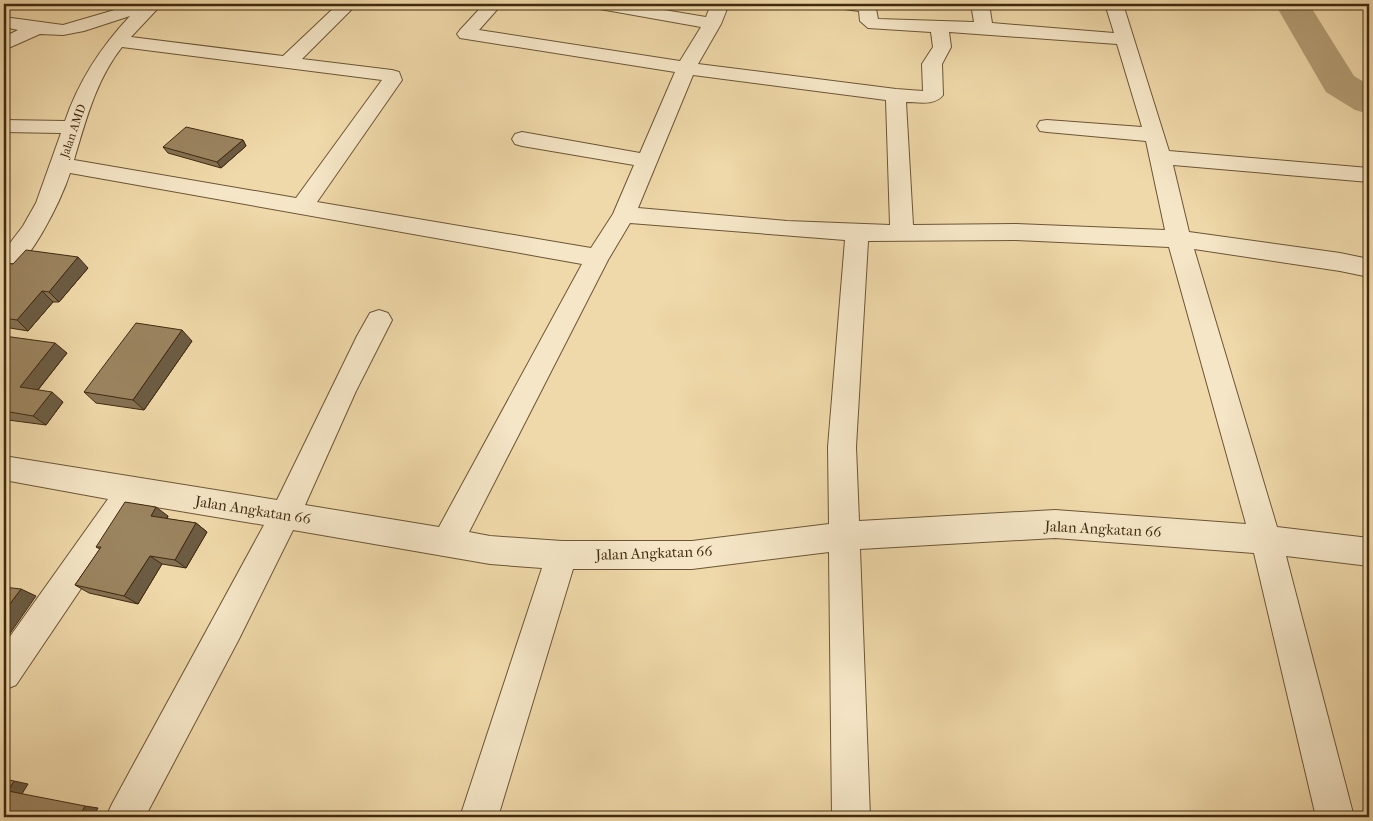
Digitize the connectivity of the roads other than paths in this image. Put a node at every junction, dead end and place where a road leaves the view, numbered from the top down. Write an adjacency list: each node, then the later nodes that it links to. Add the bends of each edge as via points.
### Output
1 (348, 4): 16 (street)
2 (493, 4): 17 (street, via 466,34)
3 (600, 4): 8 (street)
4 (843, 4): 10 (street, via 868,7 869,21 874,24)
5 (980, 4): 12 (street)
6 (1114, 4): 13 (street)
7 (152, 5): 11 (street, via 63,30); 14 (street, Jalan AMD)
8 (716, 14): 17 (street)
9 (4, 22): 11 (street)
10 (939, 27): 12 (street); 18 (street, via 942,47 932,64 933,96)
11 (37, 28): 15 (street)
12 (984, 28): 13 (street)
13 (1124, 38): 23 (street)
14 (118, 41): 16 (street); 21 (street, Jalan AMD, via 95,74)
15 (4, 44)
16 (287, 63): 27 (street, via 393,78)
17 (686, 68): 18 (street); 24 (street)
18 (896, 95): 29 (street)
19 (4, 126): 21 (street)
20 (1048, 126): 23 (street)
21 (72, 127): 25 (street, Jalan AMD)
22 (522, 139): 24 (street)
23 (1157, 146): 26 (street); 31 (street)
24 (648, 161): 28 (street)
25 (62, 165): 27 (street); 33 (street, Jalan AMD, via 42,213)
26 (1369, 175)
27 (301, 206): 32 (street)
28 (624, 215): 30 (street); 32 (street)
29 (902, 231): 30 (street); 31 (street)
30 (857, 233): 39 (street, via 842,447)
31 (1179, 239): 34 (street); 40 (street)
32 (597, 258): 41 (street)
33 (4, 266)
34 (1369, 268)
35 (380, 320): 38 (street, via 361,353)
36 (4, 468): 37 (street, Jalan Angkatan 66)
37 (131, 490): 38 (street, Jalan Angkatan 66); 44 (street)
38 (285, 514): 41 (street, Jalan Angkatan 66); 45 (street)
39 (844, 536): 40 (street, Jalan Angkatan 66, via 1055,524); 43 (street, Jalan Angkatan 66, via 692,555); 47 (street)
40 (1266, 540): 42 (street, Jalan Angkatan 66); 48 (street)
41 (447, 543): 43 (street, Jalan Angkatan 66)
42 (1369, 552)
43 (562, 555): 46 (street)
44 (4, 673)
45 (125, 817)
46 (479, 817)
47 (853, 817)
48 (1335, 817)

